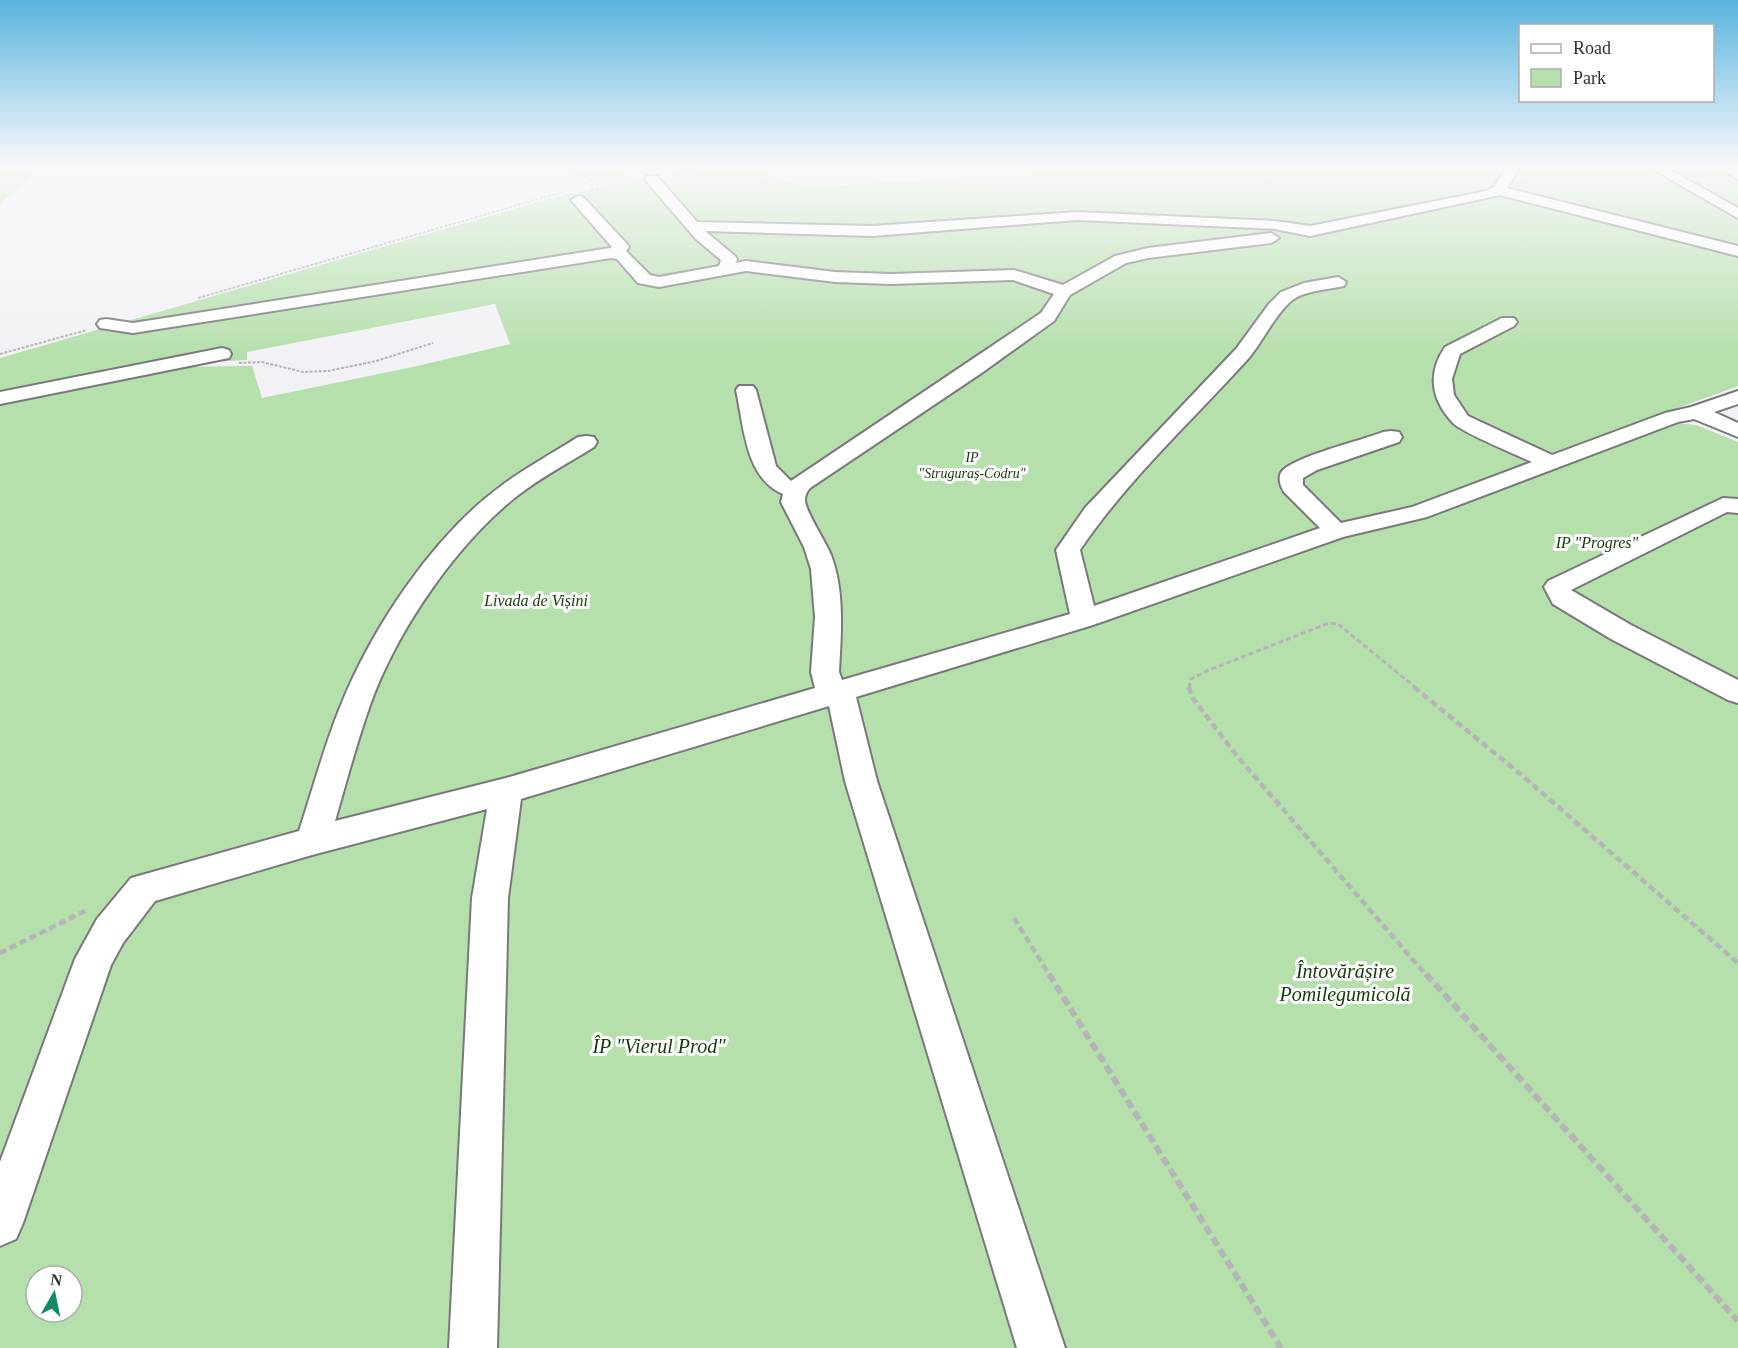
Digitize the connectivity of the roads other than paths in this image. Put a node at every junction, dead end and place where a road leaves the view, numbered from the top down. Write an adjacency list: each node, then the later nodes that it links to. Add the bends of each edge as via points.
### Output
1 (606, 229): 10 (street, via 621,247)
2 (695, 229): 11 (street, via 729,259)
3 (801, 229): 4 (street)
4 (907, 229)
5 (1298, 229): 8 (street)
6 (1320, 229): 8 (street)
7 (1651, 229): 9 (street)
8 (1310, 231): 13 (street, via 1130,256)
9 (1738, 251)
10 (614, 253): 11 (street, via 622,255 644,279 654,282); 15 (street, via 133,328)
11 (726, 268): 13 (street, via 751,266 835,278 1014,275)
12 (1338, 282): 28 (street, via 1287,296 1243,353 1093,513 1068,550)
13 (1064, 292): 25 (street, via 1048,317)
14 (1508, 322): 24 (street, via 1452,351 1442,379 1444,395 1461,420)
15 (106, 324)
16 (228, 359): 19 (street)
17 (746, 390): 25 (street, via 765,468 774,479)
18 (1738, 397): 20 (street)
19 (0, 398)
20 (1696, 412): 21 (street); 24 (street, via 1672,417)
21 (1738, 431)
22 (1391, 437): 27 (street, via 1291,475 1292,487)
23 (586, 442): 32 (street, via 509,491 445,554 413,598 375,659 335,765)
24 (1550, 462): 27 (street, via 1419,512)
25 (795, 491): 29 (street, via 794,507 816,547 826,579 825,672)
26 (1738, 506): 30 (street, via 1723,505 1557,587 1562,598)
27 (1336, 531): 28 (street)
28 (1084, 619): 29 (street)
29 (836, 692): 31 (street); 35 (street)
30 (1738, 693)
31 (506, 791): 32 (street); 34 (street, via 490,898)
32 (312, 841): 33 (street, via 143,889 93,959)
33 (0, 1223)
34 (473, 1348)
35 (1041, 1348)

